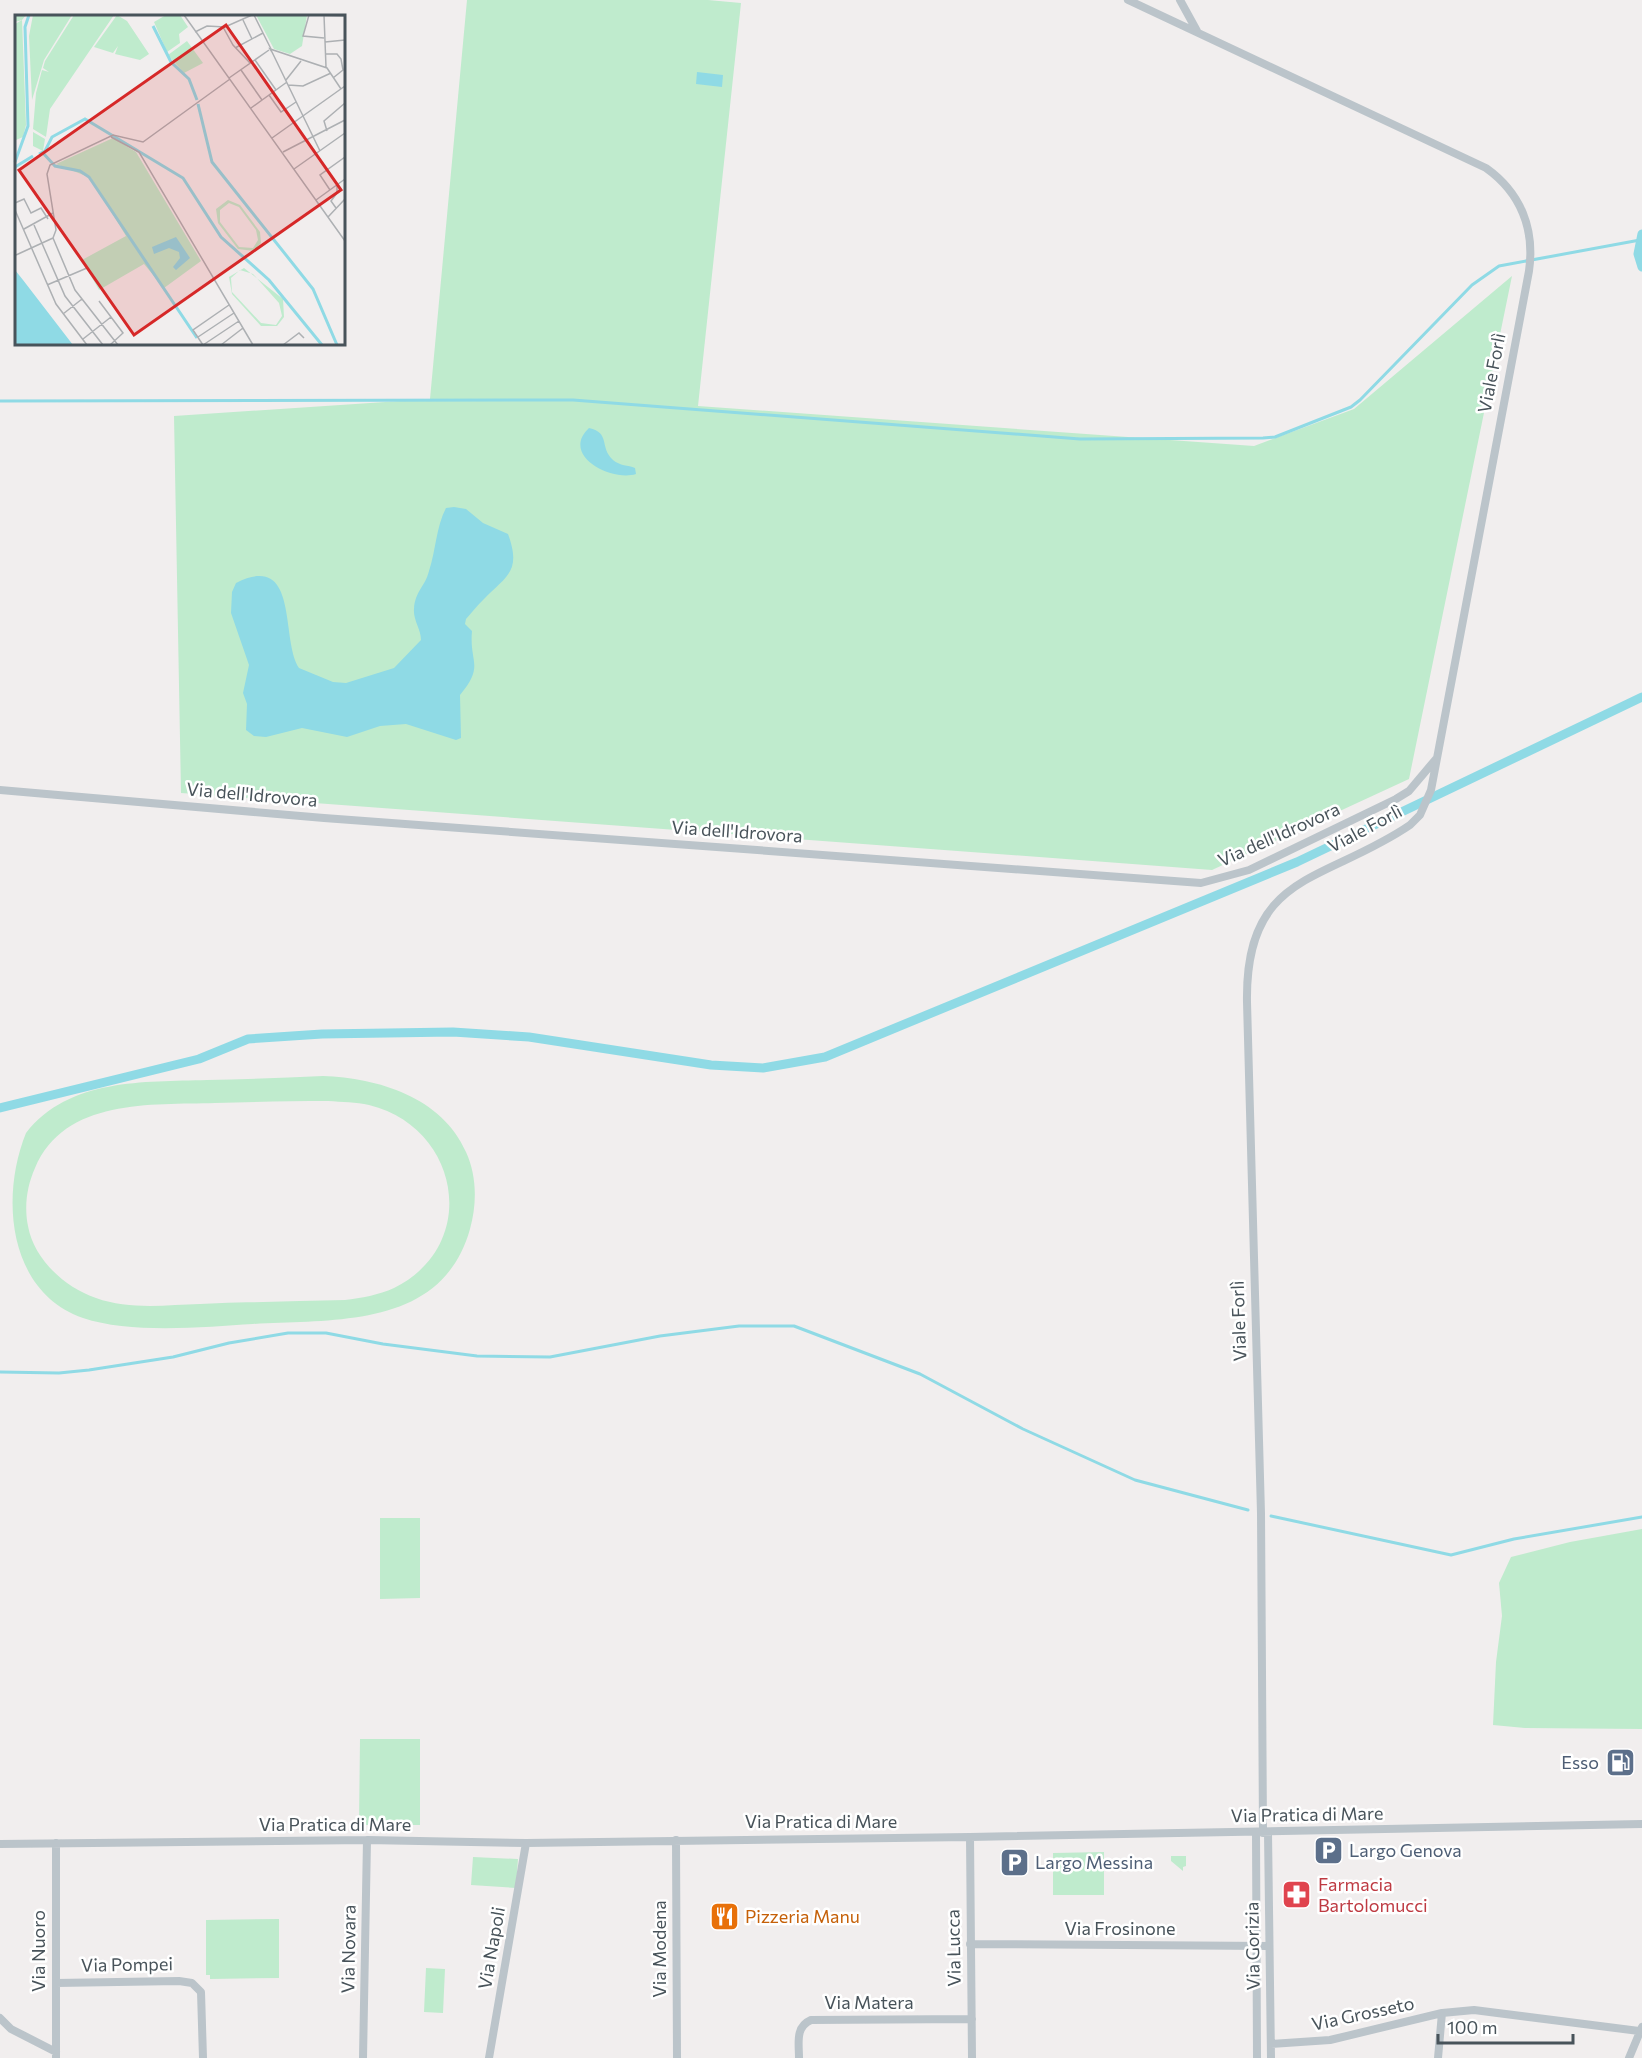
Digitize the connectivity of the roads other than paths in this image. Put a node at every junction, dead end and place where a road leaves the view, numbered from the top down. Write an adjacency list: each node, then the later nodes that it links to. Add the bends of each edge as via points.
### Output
1 (1128, 0): 3 (street, Viale Forlì)
2 (1180, 0): 3 (street)
3 (1197, 32): 4 (street, Viale Forlì, via 1486,168 1522,208 1528,228 1529,268)
4 (1437, 759): 5 (street, Via dell'Idrovora, via 1409,791 1396,799 1249,870 1201,883 335,819); 7 (street, Viale Forlì, via 1431,790 1417,819 1284,893 1262,921 1248,958 1261,1513)
5 (0, 790)
6 (1642, 1824): 7 (street, Via Pratica di Mare)
7 (1262, 1833): 8 (street, Via Pratica di Mare); 15 (street, Via Gorizia); 16 (street, Via Gorizia)
8 (970, 1838): 10 (street, Via Pratica di Mare); 14 (street, Via Lucca)
9 (367, 1840): 11 (street, Via Pratica di Mare); 12 (street, Via Pratica di Mare); 25 (street, Via Novara)
10 (676, 1840): 12 (street, Via Pratica di Mare); 27 (street, Via Modena)
11 (56, 1843): 13 (street, Via Pratica di Mare); 17 (street, Via Nuoro)
12 (526, 1843): 26 (street, Via Napoli)
13 (0, 1844)
14 (970, 1944): 15 (street, Via Frosinone); 20 (street, Via Lucca)
15 (1256, 1946): 16 (street, Via Frosinone); 30 (street, Via Gorizia)
16 (1269, 1946): 22 (street, Via Gorizia)
17 (56, 1983): 23 (street, Via Nuoro); 24 (street, Via Pompei, via 192,1983 199,1988 202,1998)
18 (1442, 2013): 21 (street, Via Grosseto, via 1489,2010); 22 (street, Via Grosseto, via 1330,2040); 32 (street)
19 (0, 2018): 23 (street, via 11,2029)
20 (972, 2019): 28 (street, Via Matera, via 811,2020 799,2031); 29 (street, Via Lucca)
21 (1640, 2029): 33 (street)
22 (1271, 2044): 31 (street, Via Gorizia)
23 (56, 2055)
24 (203, 2058)
25 (363, 2058)
26 (489, 2058)
27 (677, 2058)
28 (799, 2058)
29 (972, 2058)
30 (1257, 2058)
31 (1271, 2058)
32 (1438, 2058)
33 (1629, 2058)

